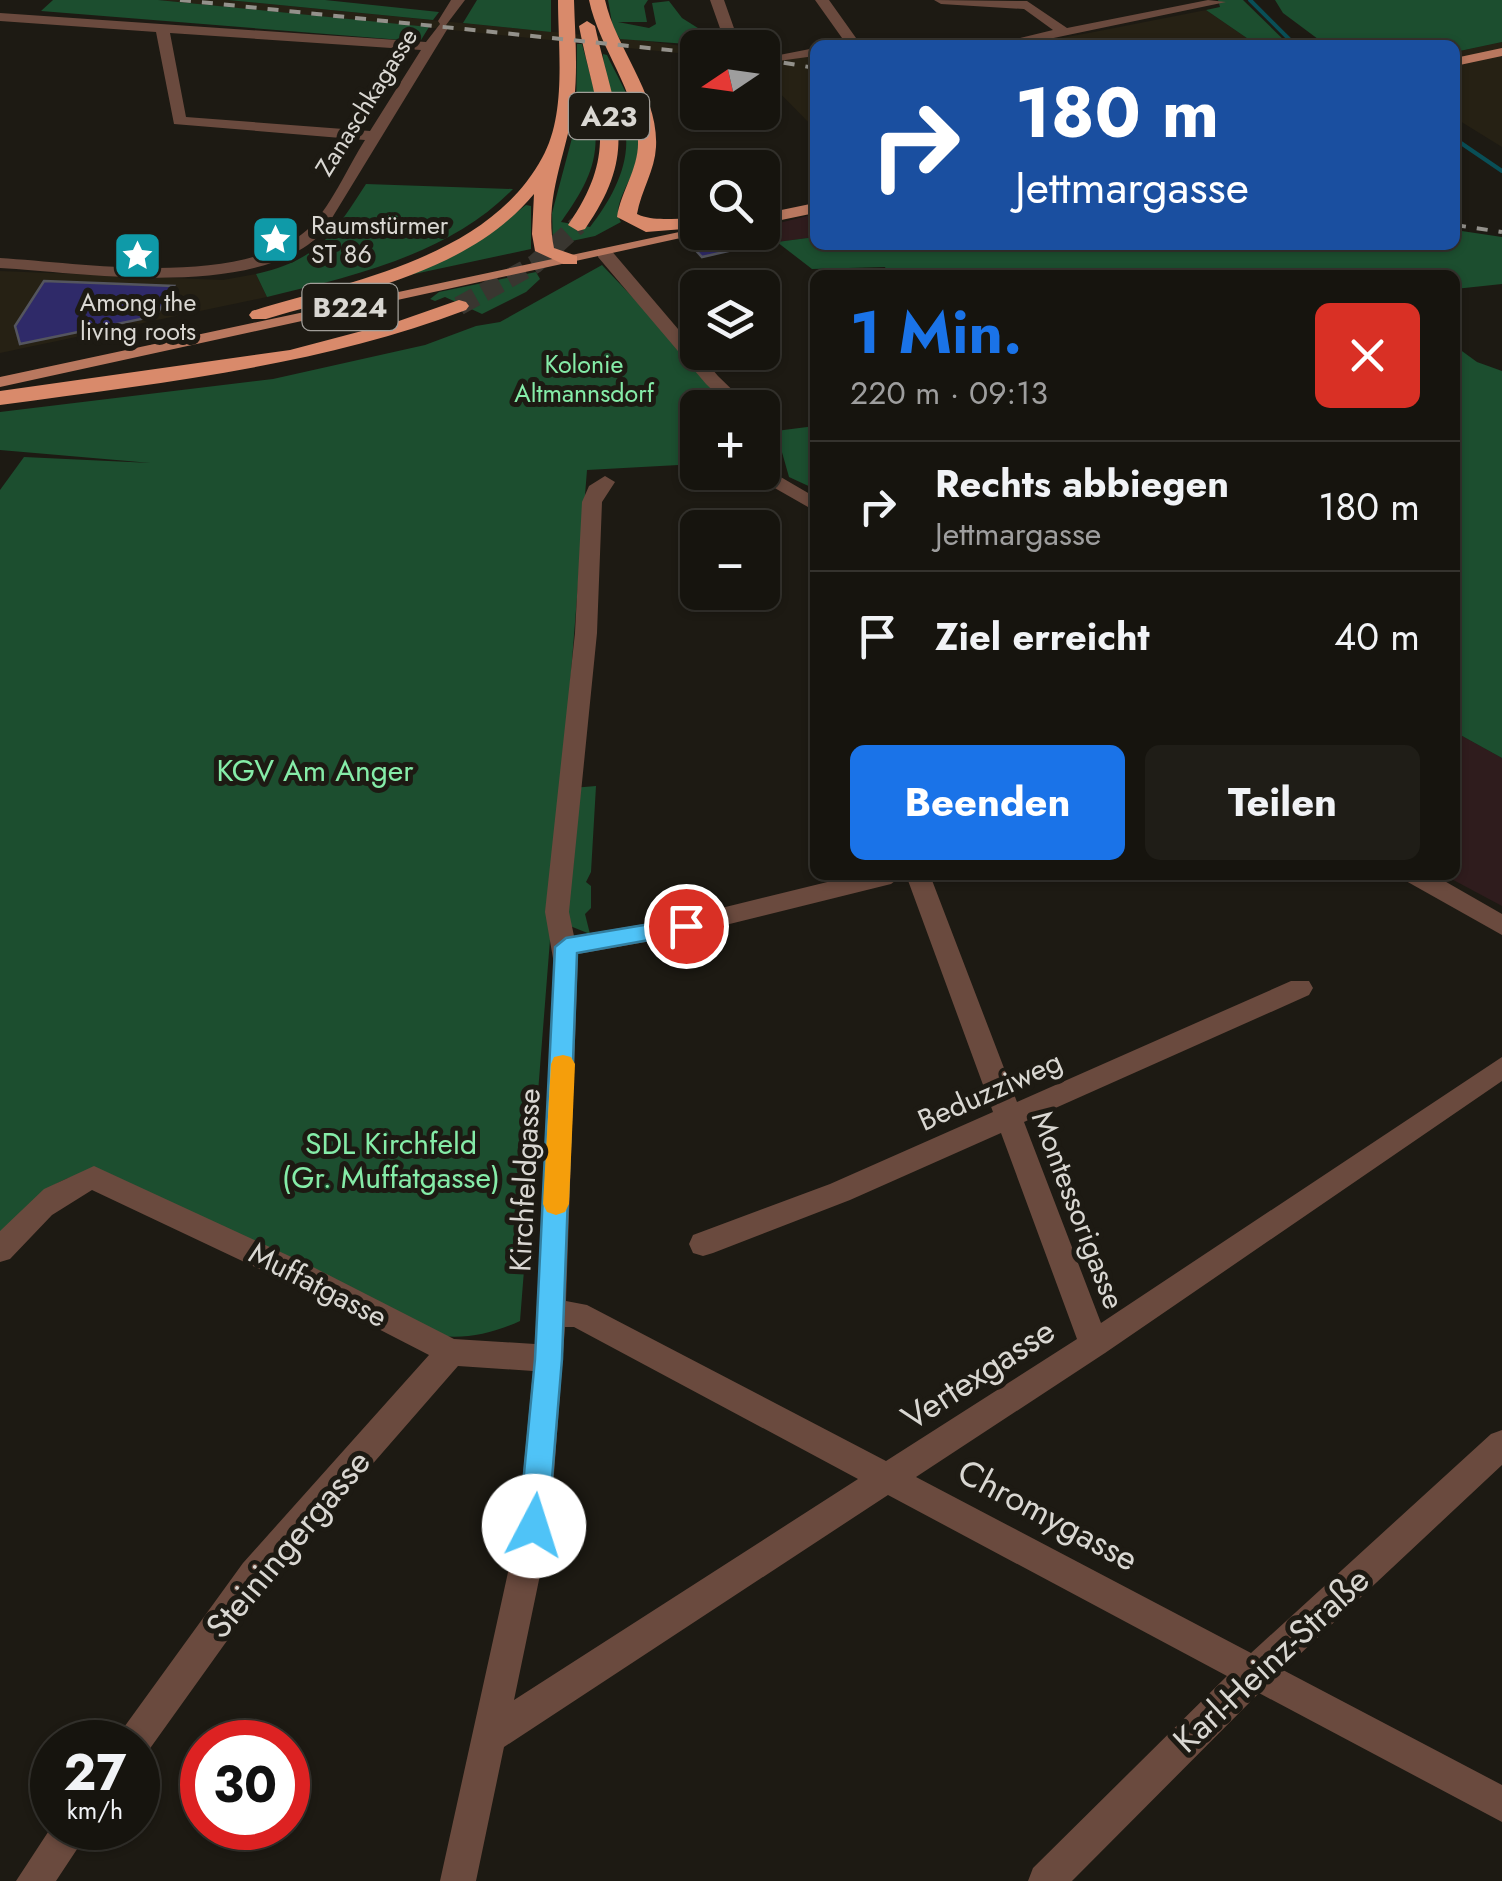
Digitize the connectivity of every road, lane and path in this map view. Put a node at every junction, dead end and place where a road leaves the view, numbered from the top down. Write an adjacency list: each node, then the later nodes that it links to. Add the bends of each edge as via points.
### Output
1 (458, 0): 17 (street, Zanaschkagasse)
2 (566, 0): 25 (highway, A23, via 566,100)
3 (586, 0): 30 (highway, A23, via 613,148 606,183)
4 (597, 0): 31 (highway, via 605,36 646,128 644,169 627,216 646,226)
5 (717, 0): 13 (street)
6 (822, 0): 15 (street)
7 (941, 0): 14 (street, via 1028,5)
8 (1109, 0): 11 (street)
9 (1220, 2): 11 (street)
10 (0, 17): 12 (street)
11 (1111, 24): 14 (street)
12 (162, 26): 17 (street); 24 (street, via 179,121)
13 (728, 30)
14 (1064, 32): 16 (street)
15 (850, 40)
16 (1024, 40)
17 (430, 46): 24 (street, Zanaschkagasse)
18 (1502, 52): 22 (main road)
19 (810, 53): 20 (street)
20 (780, 57)
21 (1502, 60): 23 (main road)
22 (1460, 61)
23 (1460, 69)
24 (374, 136): 36 (street, Zanaschkagasse, via 316,231 277,258 203,270)
25 (550, 161): 34 (highway, A23); 38 (highway, via 510,209 455,247)
26 (810, 197): 27 (main road)
27 (780, 204)
28 (810, 209): 29 (main road)
29 (780, 215)
30 (578, 225)
31 (680, 226)
32 (680, 229): 34 (main road, B224)
33 (680, 231): 35 (main road, B224)
34 (554, 252): 35 (main road, B224); 38 (main road, B224); 40 (main road, B224)
35 (604, 253): 41 (street)
36 (0, 263)
37 (459, 306): 42 (highway, via 309,354)
38 (258, 315): 39 (main road, B224)
39 (0, 370)
40 (0, 382)
41 (723, 390)
42 (0, 398)
43 (606, 482): 50 (street, Kirchfeldgasse, via 592,502 586,633 562,829 557,912)
44 (780, 486): 45 (street)
45 (810, 502)
46 (871, 880): 50 (street, via 686,926)
47 (920, 880): 53 (street, Montessorigasse)
48 (1424, 880): 49 (street)
49 (1502, 926)
50 (566, 947): 56 (street, Kirchfeldgasse)
51 (1300, 988): 53 (street, Beduzziweg)
52 (1502, 1067): 57 (street, Vertexgasse)
53 (1008, 1118): 54 (street, Beduzziweg); 57 (street, Montessorigasse)
54 (703, 1244)
55 (0, 1250): 58 (street, Muffatgasse, via 54,1196 94,1178)
56 (551, 1315): 59 (street, Kirchfeldgasse); 61 (street, Chromygasse, via 577,1314)
57 (1094, 1344): 61 (street, Vertexgasse)
58 (451, 1352): 59 (street, Muffatgasse); 63 (street, Steiningergasse, via 255,1574)
59 (549, 1359): 64 (street, Kirchfeldgasse, via 534,1526)
60 (1502, 1444): 62 (street, Karl-Heinz-Straße)
61 (888, 1476): 62 (street, Chromygasse); 64 (street, Vertexgasse)
62 (1257, 1672): 65 (street, Chromygasse); 69 (street, Karl-Heinz-Straße)
63 (150, 1720)
64 (490, 1736): 68 (street, Kirchfeldgasse)
65 (1502, 1804)
66 (56, 1850): 67 (street)
67 (34, 1881)
68 (458, 1881)
69 (1046, 1881)

